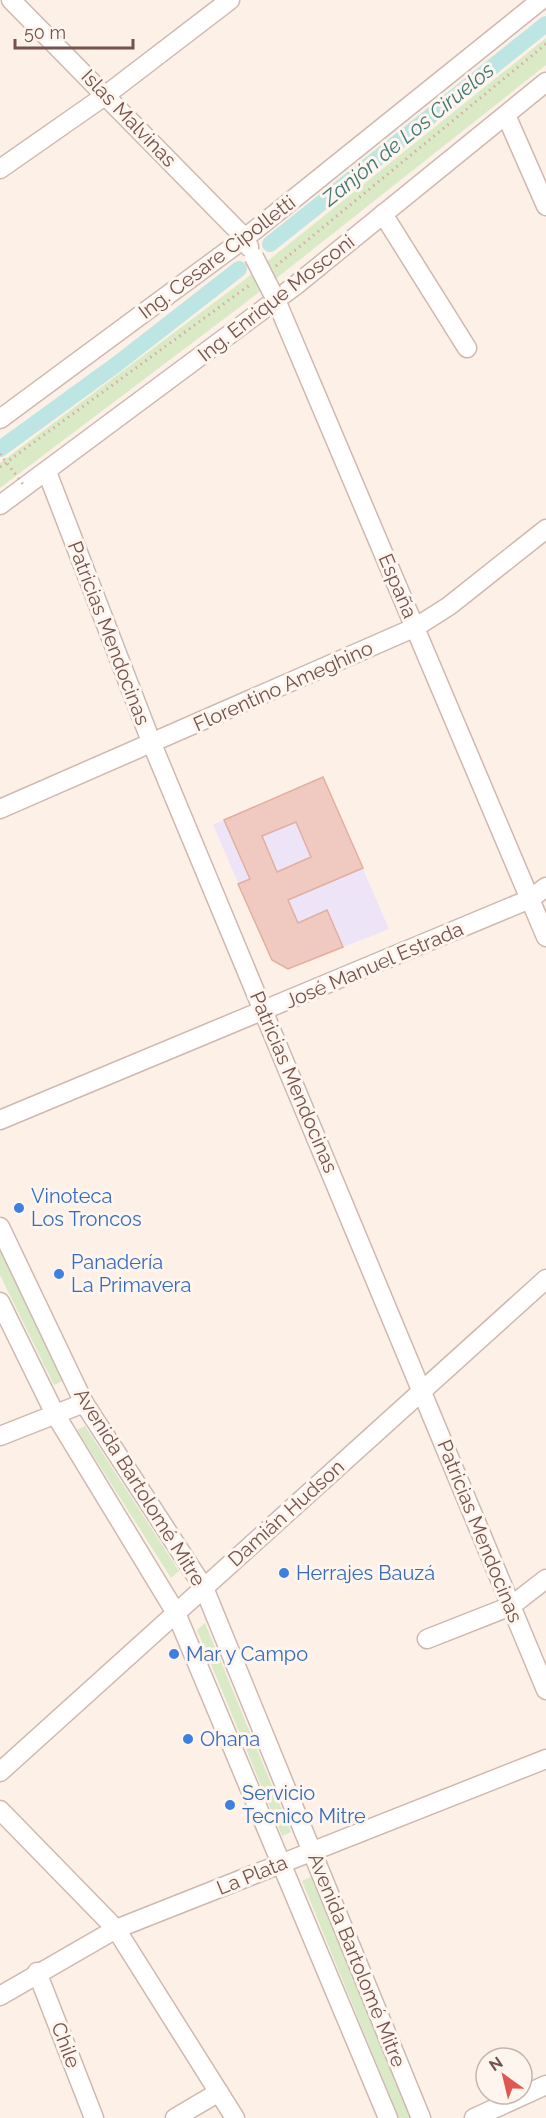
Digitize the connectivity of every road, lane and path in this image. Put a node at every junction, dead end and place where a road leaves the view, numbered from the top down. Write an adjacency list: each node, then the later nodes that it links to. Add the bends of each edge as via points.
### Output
1 (11, 0): 5 (street, Islas Malvinas)
2 (230, 0): 5 (street)
3 (541, 0): 10 (street, Ing. Cesare Cipolletti)
4 (546, 82): 6 (street, Ing. Enrique Mosconi)
5 (106, 95): 7 (street); 10 (street, Islas Malvinas)
6 (506, 115): 8 (street); 9 (street, Ing. Enrique Mosconi)
7 (0, 169)
8 (546, 206)
9 (383, 214): 11 (street, Ing. Enrique Mosconi); 12 (street)
10 (244, 238): 11 (street, España, bridge); 13 (street, Ing. Cesare Cipolletti)
11 (276, 300): 15 (street, Ing. Enrique Mosconi); 19 (street, España)
12 (467, 348)
13 (3, 412)
14 (0, 454): 16 (path, bridge)
15 (47, 472): 16 (street, Ing. Enrique Mosconi); 20 (street, Patricias Mendocinas)
16 (25, 487): 17 (street, Ing. Enrique Mosconi)
17 (0, 505)
18 (546, 529): 19 (street, Florentino Ameghino, via 449,606)
19 (416, 627): 20 (street, Florentino Ameghino); 23 (street, España)
20 (152, 744): 21 (street, Florentino Ameghino); 25 (street, Patricias Mendocinas)
21 (0, 809)
22 (546, 887): 23 (street, José Manuel Estrada)
23 (530, 899): 24 (street, España); 25 (street, José Manuel Estrada)
24 (546, 937)
25 (264, 1011): 26 (street, José Manuel Estrada); 30 (street, Patricias Mendocinas)
26 (0, 1120)
27 (0, 1227): 31 (street, Avenida Bartolomé Mitre)
28 (546, 1279): 30 (street, Damián Hudson)
29 (0, 1302): 32 (street, Avenida Bartolomé Mitre)
30 (423, 1390): 35 (street, Damián Hudson); 36 (street, Patricias Mendocinas)
31 (84, 1403): 32 (street); 35 (street, Avenida Bartolomé Mitre)
32 (55, 1414): 33 (street); 37 (street, Avenida Bartolomé Mitre)
33 (0, 1436)
34 (546, 1580): 36 (street)
35 (204, 1588): 37 (street, Damián Hudson); 43 (street, Avenida Bartolomé Mitre)
36 (511, 1606): 38 (street); 39 (street, Patricias Mendocinas)
37 (176, 1612): 41 (street, Damián Hudson); 44 (street, Avenida Bartolomé Mitre)
38 (427, 1639)
39 (546, 1690)
40 (546, 1759): 43 (street, La Plata)
41 (0, 1772)
42 (0, 1810): 45 (street)
43 (312, 1852): 44 (street, La Plata); 54 (street, Avenida Bartolomé Mitre)
44 (282, 1863): 45 (street, La Plata); 53 (street, Avenida Bartolomé Mitre)
45 (116, 1929): 46 (street, La Plata); 49 (street)
46 (37, 1972): 47 (street, La Plata); 50 (street, Chile)
47 (0, 1996)
48 (546, 2085): 55 (street)
49 (219, 2092): 51 (street); 52 (street)
50 (94, 2118)
51 (175, 2118)
52 (236, 2118)
53 (388, 2118)
54 (421, 2118)
55 (474, 2118)

